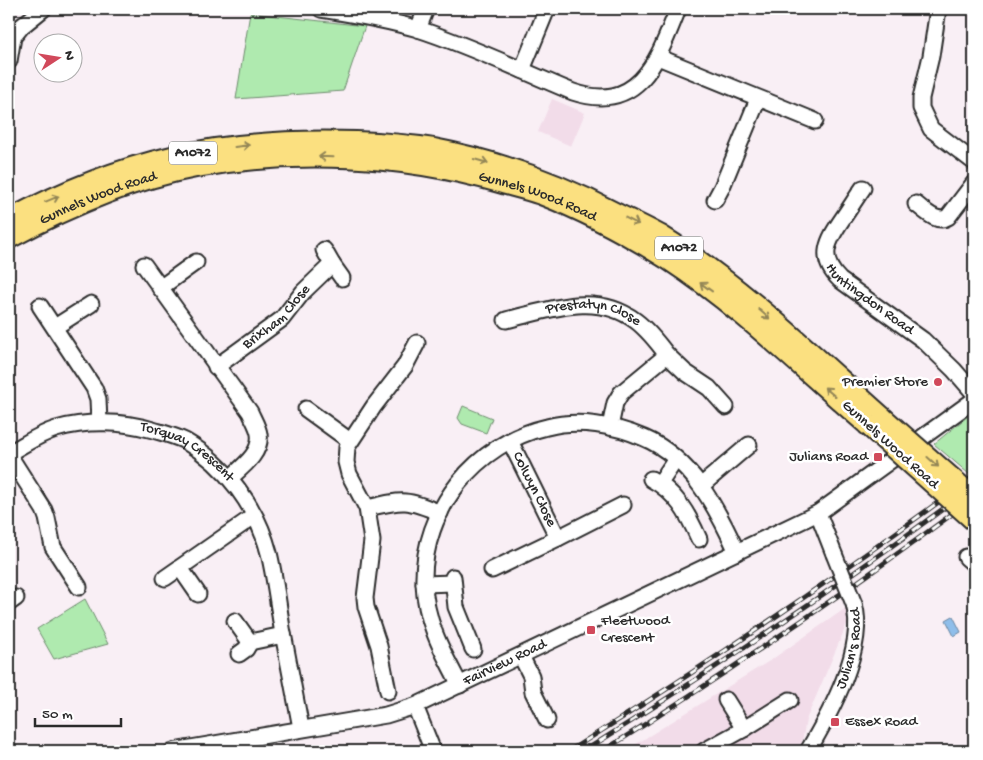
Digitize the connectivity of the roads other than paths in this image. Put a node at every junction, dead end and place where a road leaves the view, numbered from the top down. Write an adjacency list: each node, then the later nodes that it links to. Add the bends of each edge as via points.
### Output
1 (43, 9): 9 (street, via 14,37)
2 (321, 9): 7 (street)
3 (426, 9): 7 (street)
4 (547, 9): 10 (street)
5 (678, 9): 8 (street)
6 (938, 9): 13 (street, via 921,108 931,129)
7 (418, 29): 10 (street)
8 (658, 57): 10 (street, via 646,76 632,88 600,97 587,97); 11 (street)
9 (9, 61)
10 (522, 70)
11 (758, 99): 12 (street); 16 (street)
12 (814, 121)
13 (974, 162)
14 (974, 183): 17 (street, via 944,220)
15 (863, 188): 33 (street, Huntingdon Road, via 831,236 827,260 832,272 923,340)
16 (715, 200)
17 (916, 204)
18 (9, 220): 37 (main road, Gunnels Wood Road / A1072, one-way to 37, via 44,202 131,168 215,149 271,142 330,141 434,149 494,164 557,186 660,236 751,302)
19 (9, 238): 37 (main road, Gunnels Wood Road / A1072, one-way to 19, via 727,302 669,260 570,206 539,193 470,174 375,159 320,157 261,159 194,167 101,195)
20 (324, 250): 22 (street)
21 (196, 262): 25 (street)
22 (332, 264): 24 (street); 32 (street, Brixham Close, via 282,319)
23 (144, 265): 25 (street)
24 (342, 278)
25 (160, 288): 32 (street)
26 (91, 304): 29 (street)
27 (40, 306): 29 (street)
28 (506, 320): 31 (street, Prestatyn Close, via 576,304 600,306 635,320)
29 (55, 327): 38 (street, via 94,388)
30 (417, 343): 40 (street, via 405,366)
31 (667, 355): 35 (street, Prestatyn Close, via 709,388); 39 (street, via 620,393)
32 (216, 367): 45 (street, via 250,412 259,435 256,450 246,466)
33 (974, 393)
34 (974, 400): 51 (street, Fairview Road)
35 (726, 407)
36 (306, 410): 40 (street)
37 (875, 421): 47 (main road, Gunnels Wood Road / A1072, one-way to 47, bridge); 53 (main road, Gunnels Wood Road / A1072, bridge)
38 (99, 422): 43 (street, Torquay Crescent, via 55,429); 45 (street, Torquay Crescent, via 150,429 184,441 208,456)
39 (610, 427): 41 (street, via 548,426); 44 (street, via 644,438)
40 (350, 441): 49 (street, via 347,468)
41 (510, 441): 50 (street, via 476,463 451,492); 54 (street, Colwyn Close)
42 (749, 445): 46 (street)
43 (9, 454): 61 (street, Torquay Crescent, via 45,512 53,547)
44 (676, 459): 46 (street); 55 (street, via 656,481 684,508)
45 (230, 478): 52 (street, Torquay Crescent)
46 (702, 485): 56 (street)
47 (974, 498)
48 (623, 505): 54 (street, Colwyn Close)
49 (367, 508): 50 (street, via 409,501); 70 (street, via 372,541 366,607 379,646)
50 (440, 513): 60 (street, via 432,529)
51 (818, 513): 56 (street, Fairview Road); 80 (street, Julian's Road, bridge, via 854,604 857,627 838,696)
52 (254, 516): 57 (street); 64 (street, Torquay Crescent, via 269,553)
53 (974, 520)
54 (558, 538): 58 (street, Colwyn Close)
55 (699, 539)
56 (737, 552): 68 (street, Fairview Road)
57 (180, 568): 59 (street); 62 (street)
58 (492, 570)
59 (165, 578)
60 (424, 584): 66 (street, via 453,580 456,608); 69 (street, via 427,611 435,637)
61 (79, 587)
62 (198, 594)
63 (235, 621): 65 (street)
64 (283, 635): 65 (street); 75 (street, Torquay Crescent)
65 (250, 642): 67 (street)
66 (473, 649)
67 (239, 654)
68 (521, 656): 69 (street, Fairview Road); 74 (street)
69 (460, 685): 73 (street, Fairview Road)
70 (388, 691)
71 (726, 700): 76 (street)
72 (790, 700): 76 (street)
73 (415, 706): 75 (street, Fairview Road, via 386,715); 78 (street)
74 (547, 720)
75 (301, 728): 77 (street, Fairview Road, via 260,738)
76 (744, 729): 79 (street)
77 (173, 751)
78 (433, 751)
79 (704, 751)
80 (808, 751)

